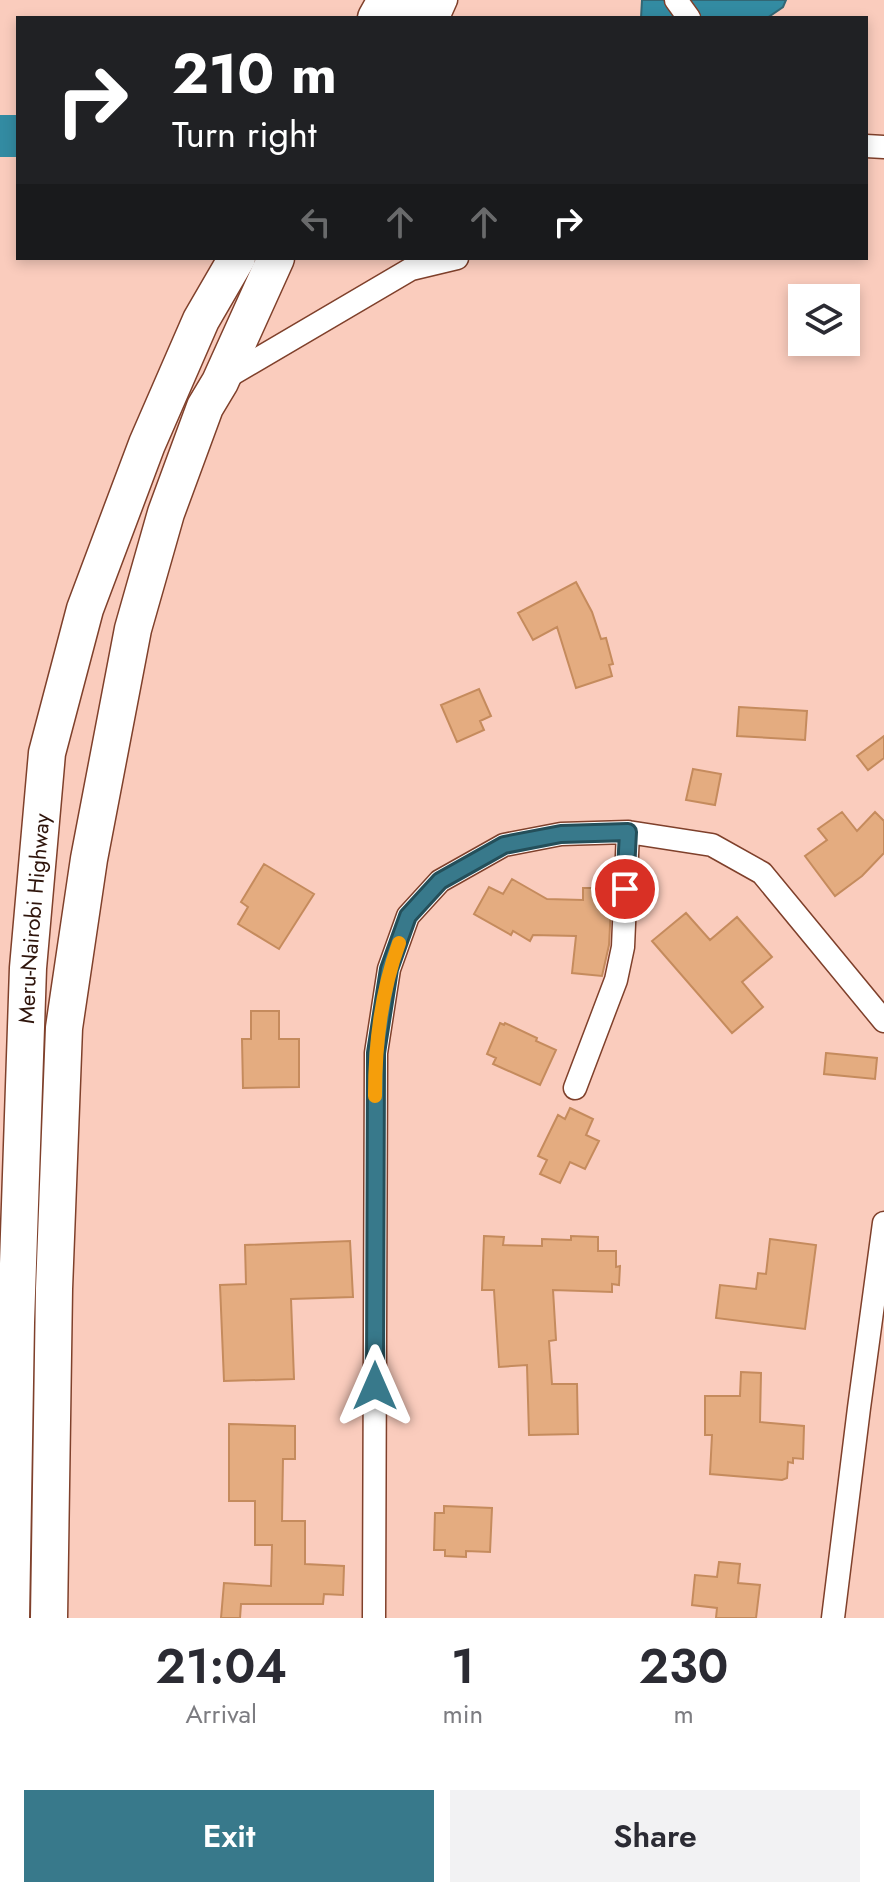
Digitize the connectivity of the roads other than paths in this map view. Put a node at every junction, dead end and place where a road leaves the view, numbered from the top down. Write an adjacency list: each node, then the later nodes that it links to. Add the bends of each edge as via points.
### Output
1 (236, 260): 11 (highway, Meru-Nairobi Highway, via 201,320 147,444 85,609 47,753 28,983)
2 (275, 260): 6 (highway, Meru-Nairobi Highway)
3 (394, 260): 5 (street)
4 (449, 260): 5 (street)
5 (411, 269): 6 (street)
6 (220, 382): 12 (highway, Meru-Nairobi Highway, via 205,407 166,513 133,629 89,859 64,1028)
7 (628, 832): 8 (street, via 712,845 762,873); 9 (street, via 623,947 616,980); 13 (street, via 561,834 504,845 440,881 408,916 389,969 376,1053)
8 (884, 1021)
9 (575, 1088)
10 (884, 1223): 14 (street)
11 (11, 1618)
12 (49, 1618)
13 (374, 1618)
14 (833, 1618)

